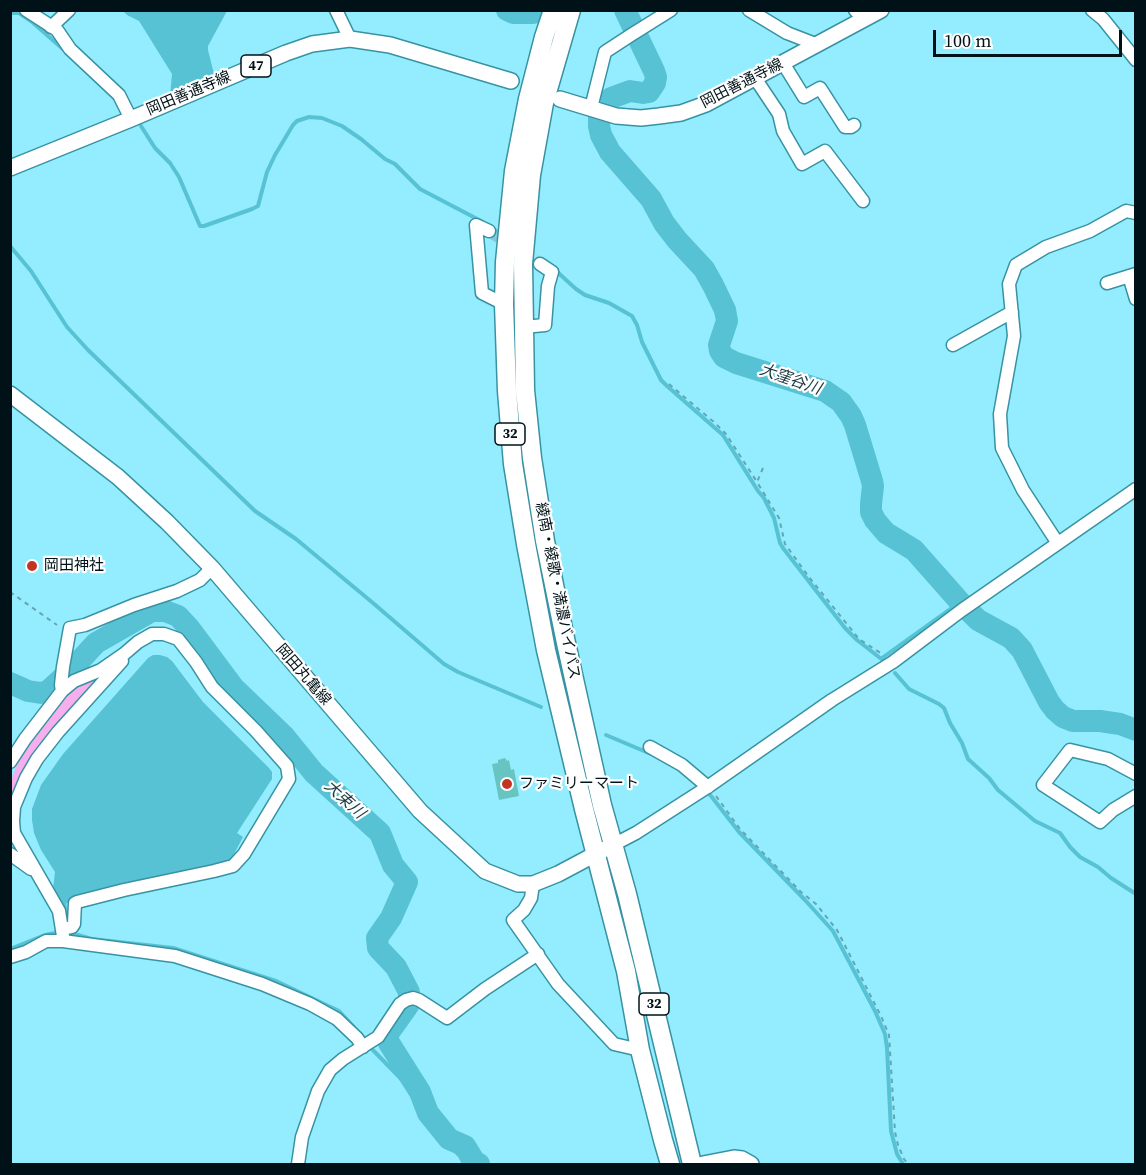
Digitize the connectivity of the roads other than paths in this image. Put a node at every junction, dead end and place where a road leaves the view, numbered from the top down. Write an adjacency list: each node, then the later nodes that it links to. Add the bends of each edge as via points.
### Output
1 (26, 10): 11 (street)
2 (69, 10): 11 (street)
3 (336, 10): 12 (street)
4 (553, 10): 30 (highway, 綾南・綾歌・満濃バイパス / 32, via 528,99 514,171)
5 (571, 10): 32 (highway, 綾南・綾歌・満濃バイパス / 32, via 544,103 531,175 523,264)
6 (671, 10): 19 (street, via 605,52)
7 (749, 10): 13 (street, via 787,33)
8 (880, 10): 10 (main road, 岡田善通寺線)
9 (1092, 10): 14 (street)
10 (859, 15): 13 (main road, 岡田善通寺線)
11 (54, 28): 20 (street, via 70,49 119,95)
12 (350, 39): 17 (main road, 岡田善通寺線 / 47, via 390,45); 20 (main road, 岡田善通寺線 / 47, via 312,44 286,53)
13 (818, 45): 15 (main road, 岡田善通寺線)
14 (1136, 60)
15 (783, 63): 16 (main road, 岡田善通寺線); 21 (street, via 804,97 820,88 844,127)
16 (755, 78): 19 (main road, 岡田善通寺線, via 706,105 681,113 641,118); 23 (street, via 779,114 783,131 802,164 825,151)
17 (511, 81)
18 (560, 99): 19 (main road, 岡田善通寺線)
19 (591, 108)
20 (131, 119): 22 (main road, 岡田善通寺線 / 47)
21 (854, 125)
22 (10, 168)
23 (863, 201)
24 (1136, 213): 31 (street, via 1126,211 1016,265 1009,284)
25 (489, 231): 30 (street, via 476,225 482,293)
26 (540, 264): 32 (street, via 552,272 545,325)
27 (1132, 275): 28 (street); 29 (street)
28 (1107, 283)
29 (1136, 299)
30 (504, 304): 47 (highway, 綾南・綾歌・満濃バイパス / 32, via 513,464 526,544 546,650)
31 (1012, 312): 33 (street); 36 (street, via 1014,336 1000,414 1002,448 1023,490)
32 (523, 327): 45 (highway, 綾南・綾歌・満濃バイパス / 32, via 525,390 545,541)
33 (953, 345)
34 (10, 394): 37 (main road, 岡田丸亀線, via 118,477)
35 (1136, 489): 36 (street)
36 (1058, 542): 43 (street, via 892,662)
37 (212, 568): 39 (street, via 200,580 177,591 70,628); 49 (main road, 岡田丸亀線, via 420,811 485,871 518,884)
38 (124, 654): 39 (street); 48 (street, via 124,659 37,759 19,792 14,807 14,833); 50 (street, via 152,634 178,639 212,687 287,766 289,779 233,866 75,903 74,924)
39 (62, 688): 41 (street)
40 (650, 747): 43 (street, via 682,765)
41 (10, 762)
42 (1136, 774): 44 (street, via 1108,759 1070,750 1043,785 1100,822)
43 (705, 788): 45 (street)
44 (1136, 796)
45 (613, 845): 47 (main road); 57 (highway, 綾南・綾歌・満濃バイパス / 32)
46 (10, 854): 48 (street)
47 (596, 854): 49 (main road); 54 (highway, 綾南・綾歌・満濃バイパス / 32, via 626,970)
48 (36, 872): 50 (street, via 59,911)
49 (533, 884): 51 (street, via 531,898 513,920)
50 (64, 932): 52 (street); 53 (street, via 175,956 262,984 337,1018)
51 (538, 954): 53 (street, via 447,1018 409,999 400,1004 378,1037); 54 (street, via 558,984 614,1044)
52 (10, 957)
53 (366, 1045): 55 (street, via 330,1070 318,1091)
54 (640, 1050): 56 (highway, 綾南・綾歌・満濃バイパス / 32)
55 (298, 1164)
56 (670, 1164)
57 (692, 1164)
58 (703, 1164): 59 (main road, via 734,1158)
59 (751, 1164)

